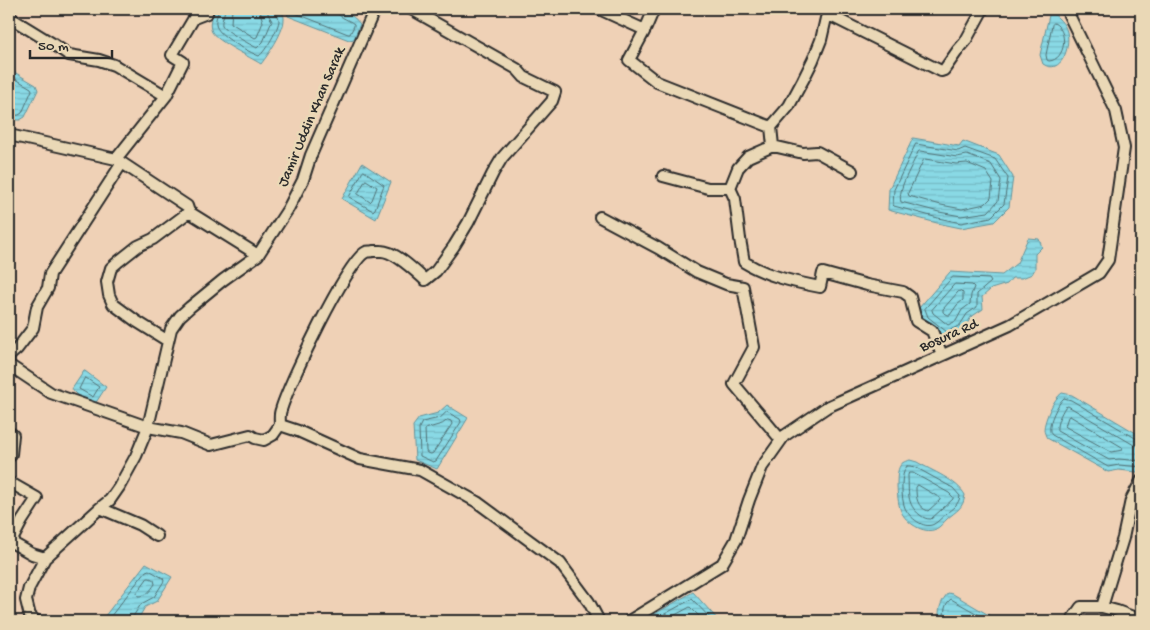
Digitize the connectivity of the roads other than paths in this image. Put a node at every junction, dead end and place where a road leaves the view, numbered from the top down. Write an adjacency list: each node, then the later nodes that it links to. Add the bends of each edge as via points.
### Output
1 (208, 9): 10 (street, via 207,13 194,18 172,54 183,62)
2 (376, 9): 20 (street, Jamir Uddin Khan Sarak, via 311,155 304,180)
3 (411, 9): 25 (street, via 517,69 524,78 555,92 552,101 502,158 468,223 444,262 430,277 425,280 408,265 383,251 365,252 360,257 314,334 288,389 280,411)
4 (598, 9): 9 (street)
5 (654, 9): 9 (street)
6 (983, 9): 11 (street, via 966,42 942,71 831,16 826,18 803,80 789,106)
7 (1066, 9): 22 (street, Bosura Rd, via 1116,111 1124,148 1108,260 1099,273 1010,325)
8 (9, 17): 10 (street, via 69,55 114,65)
9 (645, 30): 11 (street, via 629,60 657,82)
10 (166, 96): 14 (street)
11 (771, 127): 13 (street)
12 (9, 135): 14 (street)
13 (773, 146): 15 (street, via 803,153 817,152); 17 (street, via 748,157 738,168)
14 (119, 161): 18 (street, via 186,206); 23 (street, via 50,274 33,328)
15 (852, 171)
16 (662, 176): 17 (street, via 708,188)
17 (730, 188): 22 (street, via 736,199 744,262 802,283 820,286 823,273 904,292 910,297 916,321 932,331)
18 (189, 212): 20 (street); 21 (street, via 119,261 112,268 107,282 113,304)
19 (600, 217): 28 (street, via 697,272 743,287 754,347 734,384)
20 (258, 254): 21 (street, Jamir Uddin Khan Sarak, via 180,316)
21 (168, 341): 26 (street, Jamir Uddin Khan Sarak)
22 (942, 355): 28 (street, Bosura Rd, via 827,407)
23 (9, 356)
24 (9, 365): 26 (street, via 50,393)
25 (280, 425): 26 (street, via 273,435 264,440 250,434 211,445 180,433); 38 (street, via 360,459 420,470 477,502 560,563)
26 (148, 427): 32 (street, Jamir Uddin Khan Sarak, via 119,487)
27 (9, 432): 29 (street, via 13,435)
28 (782, 440): 39 (street, Bosura Rd, via 762,467 736,540 722,564)
29 (9, 457)
30 (1141, 481): 35 (street, via 1131,500 1124,538)
31 (9, 482): 34 (street, via 37,498 11,542)
32 (100, 508): 33 (street); 34 (street, Jamir Uddin Khan Sarak)
33 (157, 536)
34 (45, 558): 37 (street, Jamir Uddin Khan Sarak, via 26,600 30,616)
35 (1102, 608): 36 (street); 40 (street, via 1081,607)
36 (1141, 620)
37 (36, 621)
38 (600, 621)
39 (629, 621)
40 (1071, 621)

